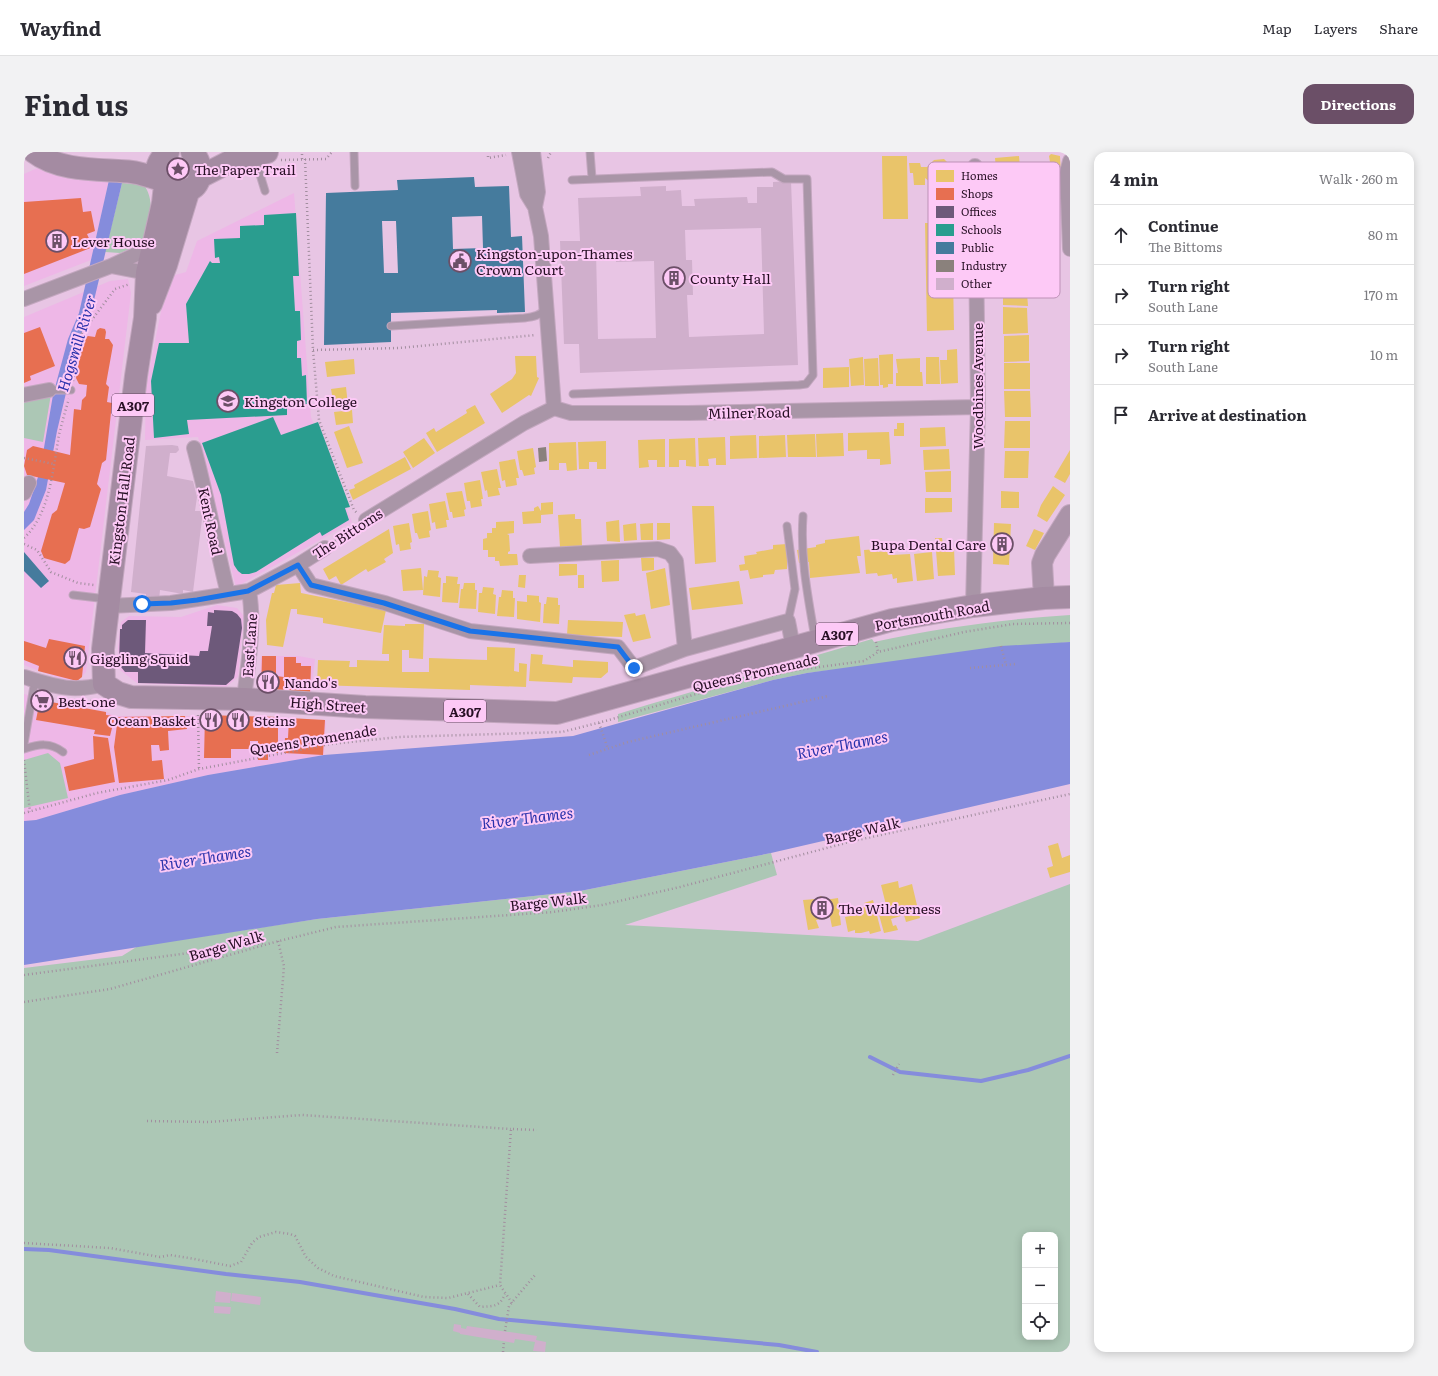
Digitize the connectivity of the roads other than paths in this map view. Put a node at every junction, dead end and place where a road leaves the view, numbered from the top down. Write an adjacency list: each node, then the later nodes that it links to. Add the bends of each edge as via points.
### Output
1 (162, 152): 12 (main road, Kingston Hall Road, via 157,168)
2 (192, 152): 13 (main road, via 199,163)
3 (354, 152): 14 (lane)
4 (533, 152): 16 (street, via 538,192)
5 (590, 152): 10 (lane)
6 (31, 153): 12 (main road, via 59,164 134,173)
7 (514, 155): 16 (street, via 527,194)
8 (259, 157): 13 (main road, via 231,161); 15 (lane)
9 (1070, 161): 18 (street, via 1066,172)
10 (592, 178): 11 (lane); 28 (lane, via 772,172 784,179 807,178 813,375 806,384 799,385)
11 (572, 180)
12 (162, 182): 13 (main road, via 174,191); 17 (main road, Kingston Hall Road / A307, via 163,203)
13 (194, 183): 24 (main road, Kingston Hall Road / A307)
14 (355, 186)
15 (265, 190)
16 (535, 207): 23 (street, via 541,236)
17 (154, 244): 19 (street); 20 (main road, Kingston Hall Road / A307)
18 (1070, 249)
19 (110, 266): 20 (street); 22 (street)
20 (140, 278): 24 (main road, Kingston Hall Road / A307)
21 (977, 298): 30 (street, Woodbines Avenue)
22 (24, 299)
23 (548, 304): 25 (lane, via 543,312 534,317); 31 (street)
24 (145, 318): 44 (main road, Kingston Hall Road / A307)
25 (391, 326)
26 (49, 390): 27 (lane); 29 (street)
27 (70, 390)
28 (573, 394)
29 (24, 395)
30 (978, 407): 31 (street, Milner Road, via 688,413 571,413); 46 (street, Woodbines Avenue)
31 (554, 408): 35 (street, The Bittoms, via 524,423)
32 (194, 448): 41 (street, Kent Road)
33 (1070, 515): 45 (main road, via 1042,563)
34 (803, 516): 48 (lane, via 801,542)
35 (366, 520)
36 (787, 526): 47 (lane, via 795,589)
37 (325, 548): 39 (street, The Bittoms)
38 (530, 556): 50 (street, via 658,549 670,553 676,561)
39 (298, 565): 40 (street, The Bittoms); 51 (street, via 311,585 384,603 470,631 618,647)
40 (248, 591): 41 (street, The Bittoms); 55 (street, East Lane, via 252,606)
41 (228, 594): 44 (street, The Bittoms, via 171,603)
42 (73, 595): 44 (lane)
43 (1070, 597): 45 (main road, Portsmouth Road / A307)
44 (110, 598): 53 (main road, Kingston Hall Road / A307, via 103,648)
45 (1044, 598): 46 (main road, Portsmouth Road / A307)
46 (973, 606): 48 (main road, Portsmouth Road / A307, via 892,620)
47 (788, 621): 49 (street); 50 (street)
48 (815, 640): 49 (main road, Portsmouth Road / A307)
49 (793, 647): 54 (main road, Portsmouth Road / A307)
50 (685, 649): 51 (street)
51 (634, 668): 54 (street, via 632,678)
52 (30, 678): 53 (street, via 75,689); 56 (lane)
53 (104, 684): 55 (main road, High Street / A307, via 118,693 131,697)
54 (635, 690): 55 (main road, High Street / A307, via 554,713 365,707)
55 (244, 699)
56 (24, 744)
57 (24, 749): 58 (lane, via 42,744 58,747)
58 (64, 752)

